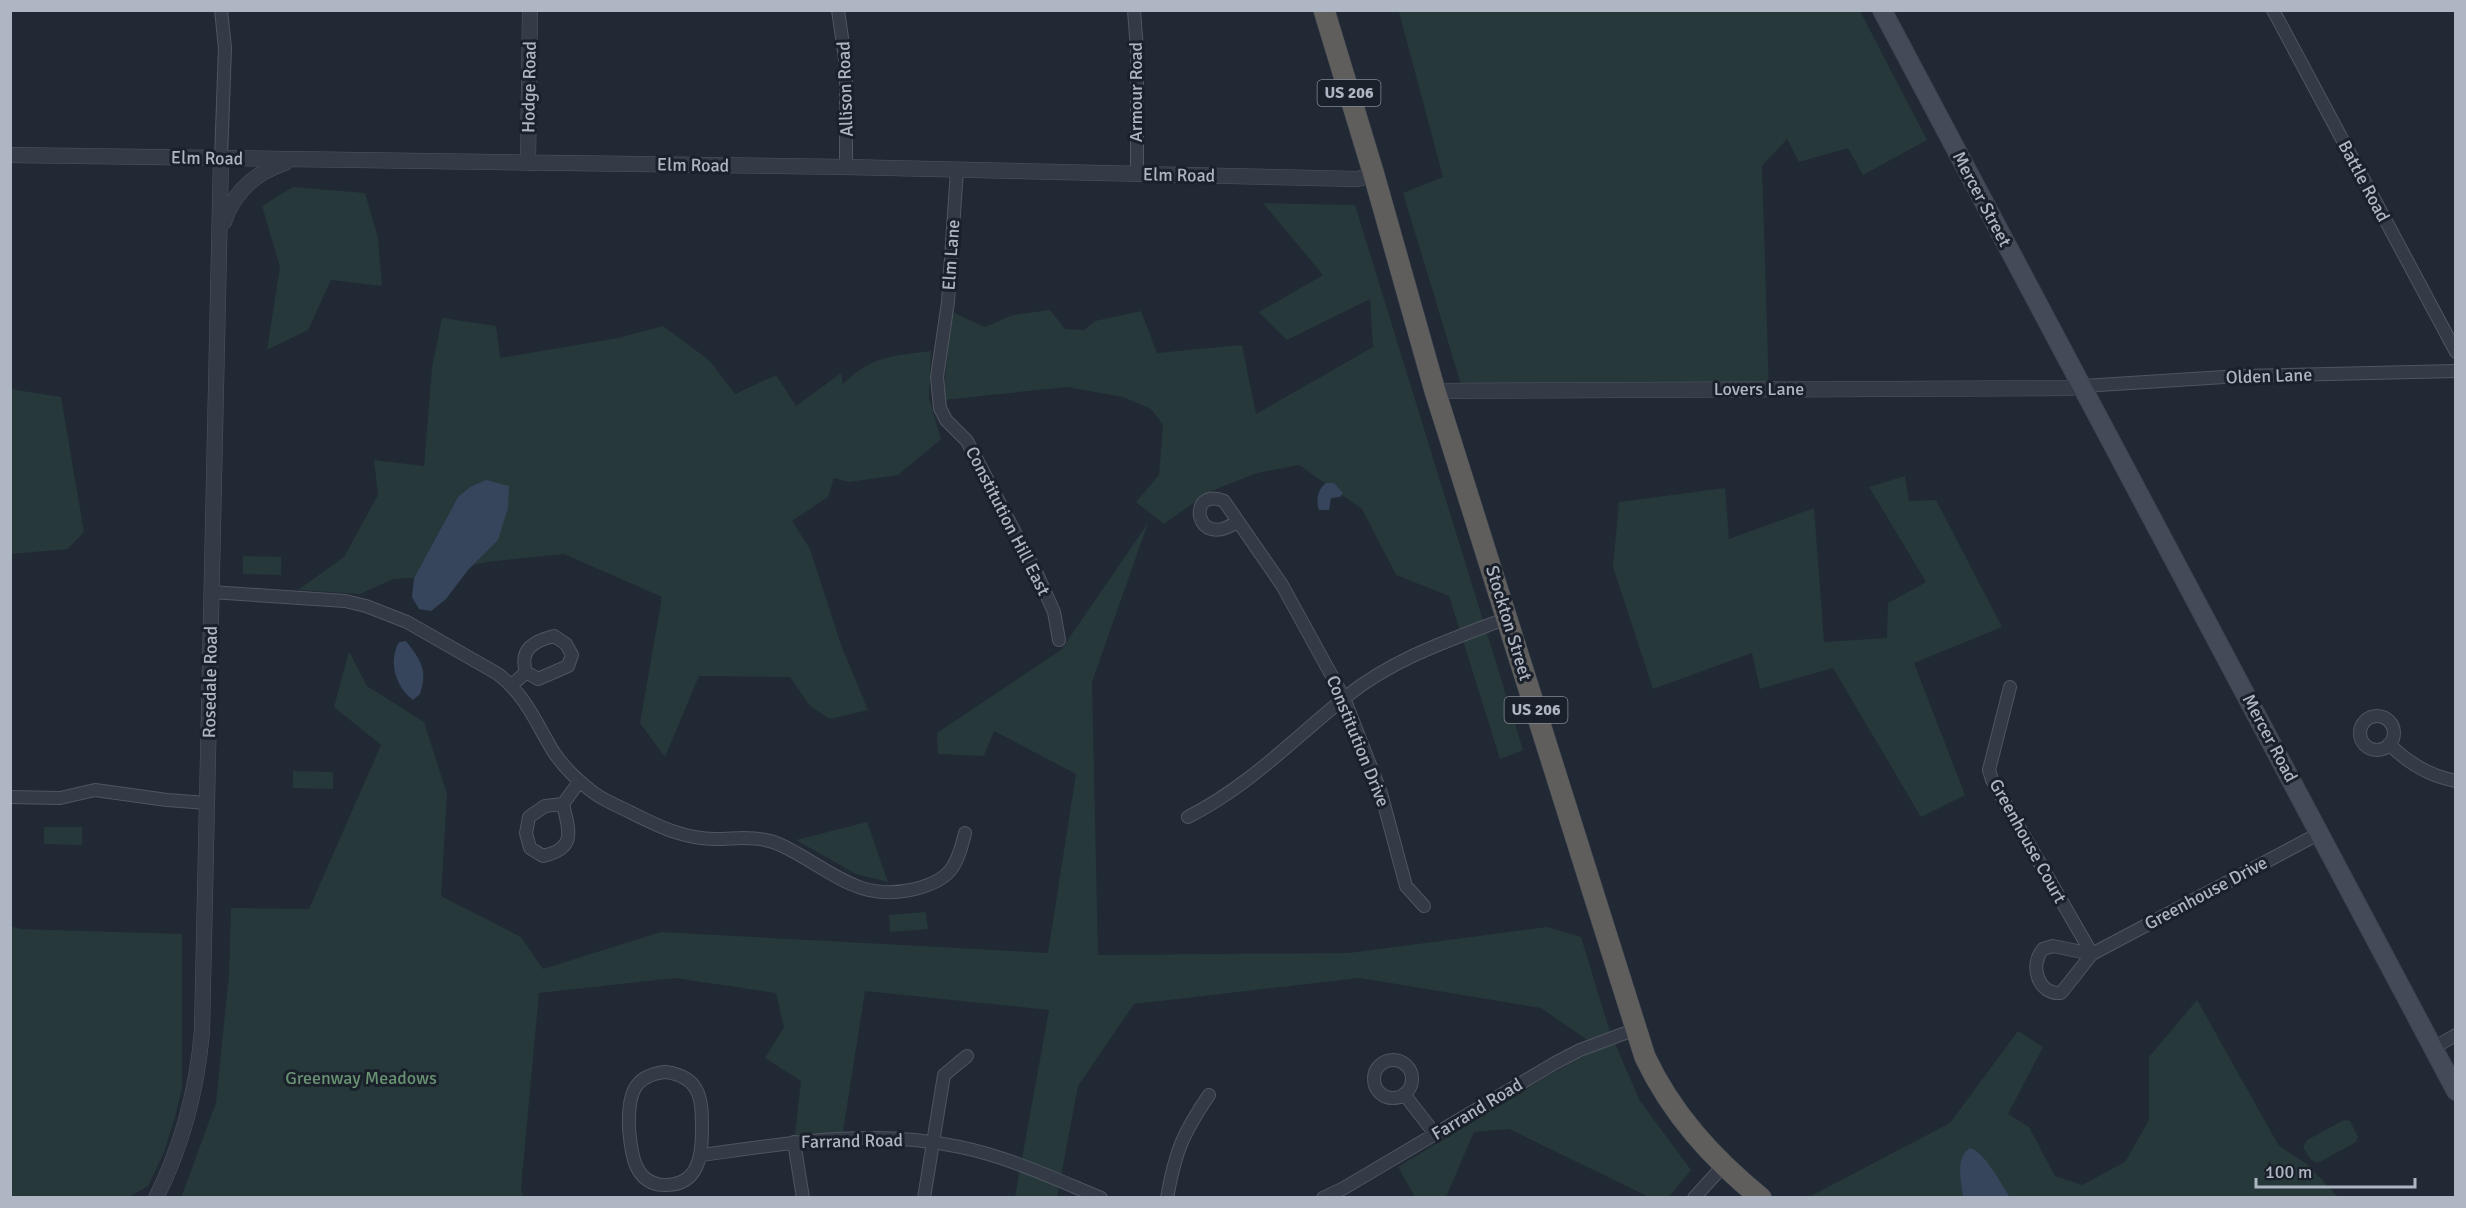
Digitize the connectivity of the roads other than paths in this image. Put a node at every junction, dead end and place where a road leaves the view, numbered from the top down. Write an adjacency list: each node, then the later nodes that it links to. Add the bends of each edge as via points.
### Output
1 (221, 10): 9 (street, via 225,48)
2 (530, 10): 11 (street, Hodge Road)
3 (838, 10): 12 (street, Allison Road, via 847,90)
4 (1134, 10): 14 (street, Armour Road)
5 (1324, 10): 15 (highway, Stockton Street / US 206)
6 (1882, 10): 20 (main road, Mercer Street)
7 (2273, 10): 18 (street, Battle Road)
8 (10, 155): 9 (street, Elm Road)
9 (221, 158): 10 (street, Elm Road); 16 (street, Rosedale Road)
10 (293, 160): 11 (street, Elm Road); 16 (street, via 246,184 230,208)
11 (528, 163): 12 (street, Elm Road)
12 (846, 167): 13 (street, Elm Road)
13 (957, 171): 14 (street, Elm Road); 17 (street, Elm Lane)
14 (1137, 175): 15 (street, Elm Road, via 1357,179)
15 (1374, 175): 21 (highway, Stockton Street / US 206)
16 (220, 237): 23 (street, Rosedale Road)
17 (943, 339): 25 (street, Constitution Hill East, via 937,377 940,408 967,441 1038,576 1054,612)
18 (2456, 352)
19 (2456, 371): 20 (street, Olden Lane, via 2240,376)
20 (2083, 386): 21 (street, Lovers Lane); 38 (main road, Mercer Road)
21 (1435, 390): 24 (highway, Stockton Street / US 206)
22 (1238, 521): 29 (street, Constitution Drive, via 1282,585)
23 (211, 592): 27 (street, via 345,601 366,606 407,622); 34 (street, Rosedale Road)
24 (1507, 618): 29 (street, via 1397,664); 41 (highway, Stockton Street / US 206)
25 (1059, 640)
26 (526, 672): 27 (street)
27 (512, 685): 32 (street, via 531,709 554,752)
28 (2010, 687): 40 (street, Greenhouse Court, via 1989,770 1992,780)
29 (1344, 698): 36 (street, via 1267,766); 39 (street, Constitution Drive, via 1381,793 1406,886)
30 (2389, 744): 31 (street, via 2420,769)
31 (2456, 781)
32 (579, 782): 35 (street); 37 (street, via 670,832 716,839 747,837 782,844 843,882 869,891 898,893 948,876 958,860)
33 (10, 797): 34 (street, via 60,798 96,790)
34 (207, 803): 53 (street, Rosedale Road, via 199,1060 186,1123)
35 (563, 804): 35 (street, via 545,806 529,817 526,833 530,848 543,856 556,853 570,837)
36 (1188, 817)
37 (965, 833)
38 (2320, 833): 40 (street, Greenhouse Drive); 43 (main road, Mercer Road)
39 (1424, 906)
40 (2092, 954): 40 (street, Greenhouse Drive, via 2065,990 2051,993 2042,986 2036,964 2043,949 2053,946)
41 (1636, 1029): 48 (street, Farrand Road, via 1555,1063); 52 (highway, Stockton Street / US 206, via 1645,1057 1669,1102)
42 (2456, 1035): 43 (street)
43 (2433, 1047): 45 (main road, Mercer Road)
44 (967, 1056): 50 (street, via 944,1076)
45 (2456, 1091)
46 (1404, 1094): 48 (street)
47 (1209, 1095): 57 (street, via 1178,1146)
48 (1435, 1134): 58 (street, Farrand Road)
49 (794, 1142): 50 (street, Farrand Road, via 868,1136); 51 (street, Farrand Road); 54 (street)
50 (933, 1142): 55 (street); 56 (street, Farrand Road, via 991,1155)
51 (702, 1155): 51 (street, via 693,1173 677,1183 657,1184 640,1173 631,1155 628,1106 640,1082 657,1072 666,1072 692,1083 702,1101)
52 (1724, 1165): 59 (street); 60 (highway, Stockton Street / US 206)
53 (156, 1197)
54 (803, 1197)
55 (924, 1197)
56 (1101, 1197)
57 (1167, 1197)
58 (1325, 1197)
59 (1694, 1197)
60 (1761, 1197)

